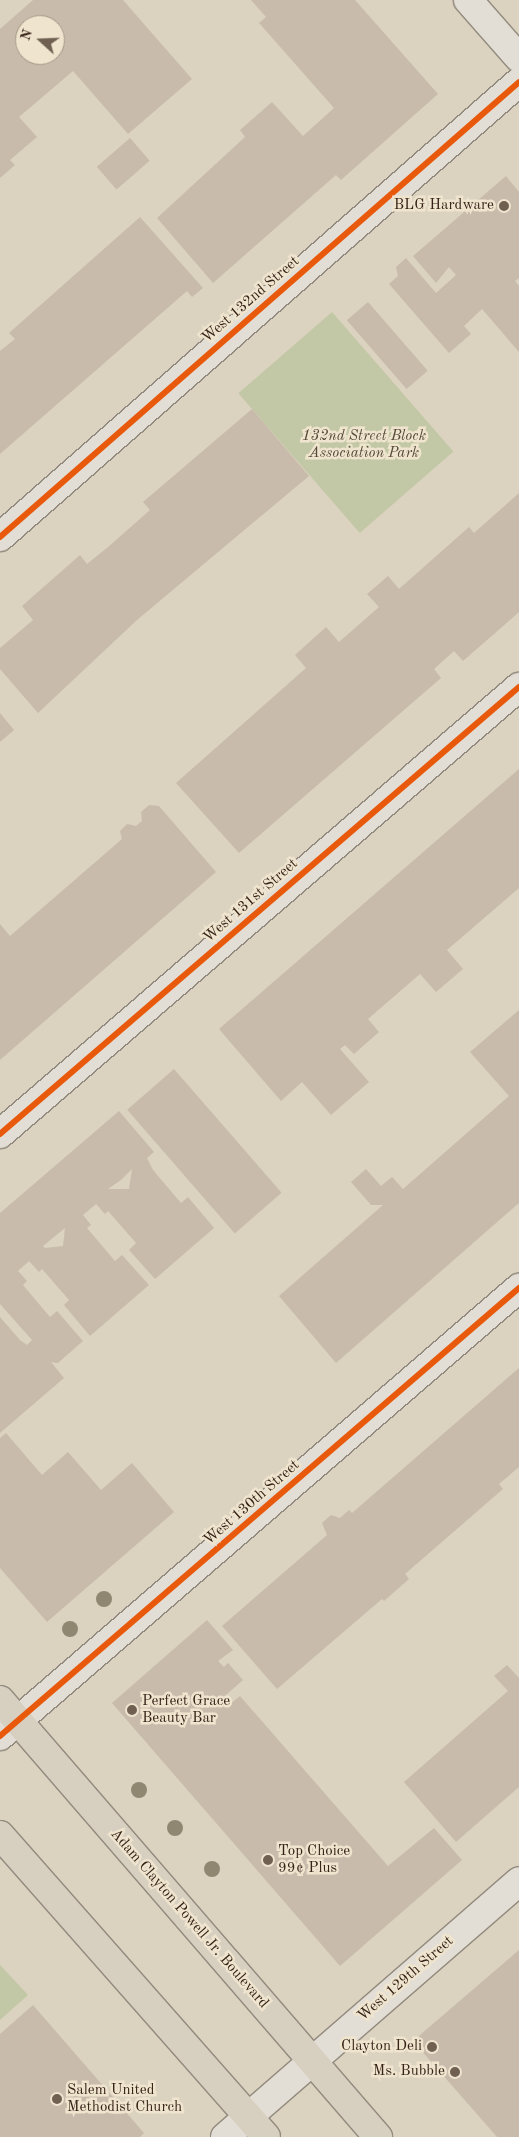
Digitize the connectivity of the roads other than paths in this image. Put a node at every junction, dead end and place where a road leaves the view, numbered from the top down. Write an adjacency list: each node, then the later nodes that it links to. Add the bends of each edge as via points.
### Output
1 (468, 0): 2 (street)
2 (519, 58)
3 (519, 82): 4 (street, West 132nd Street)
4 (0, 537)
5 (519, 687): 6 (street, West 131st Street)
6 (0, 1134)
7 (519, 1288): 9 (street, West 130th Street)
8 (0, 1700): 9 (main road, Adam Clayton Powell Jr. Boulevard)
9 (9, 1729): 12 (main road, Adam Clayton Powell Jr. Boulevard)
10 (0, 1835): 13 (main road)
11 (519, 1881): 12 (street, West 129th Street)
12 (312, 2061): 13 (street, West 129th Street); 16 (main road, Adam Clayton Powell Jr. Boulevard)
13 (248, 2117): 14 (street, West 129th Street); 15 (main road)
14 (224, 2137)
15 (266, 2137)
16 (378, 2137)

